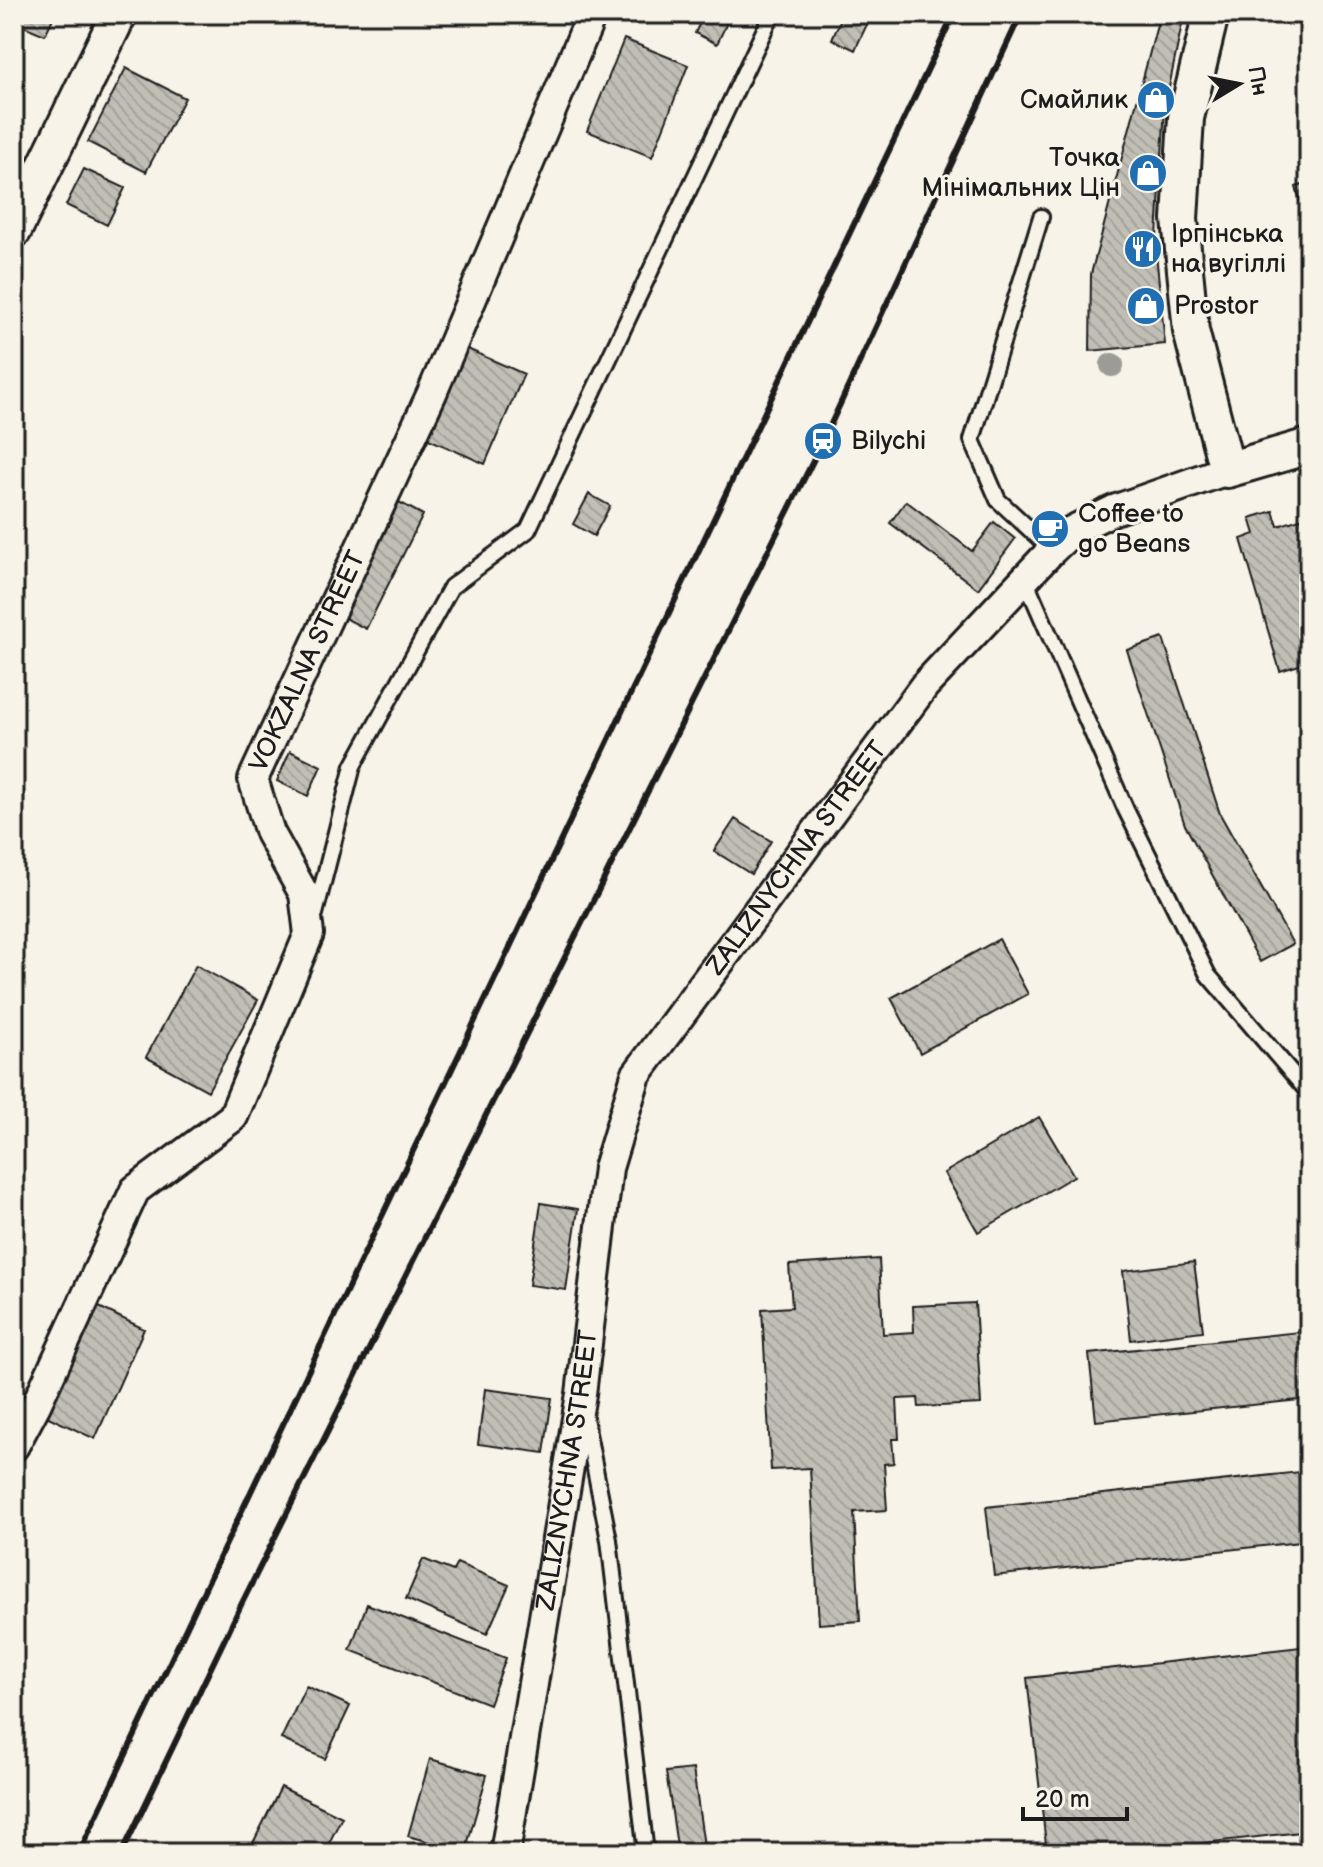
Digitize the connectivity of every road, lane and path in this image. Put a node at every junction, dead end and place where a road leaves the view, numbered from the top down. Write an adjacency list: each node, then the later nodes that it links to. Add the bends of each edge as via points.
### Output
1 (119, 14): 6 (street)
2 (592, 14): 11 (street, VOKZALNA STREET, via 432,393 253,779 270,833 304,894)
3 (772, 14): 11 (lane, via 528,530 451,587 353,766)
4 (1211, 14): 8 (street, via 1186,118 1180,219 1191,331)
5 (1041, 217): 9 (lane, via 972,440 998,500)
6 (14, 230)
7 (1309, 446): 8 (street)
8 (1227, 470): 9 (street, ZALIZNYCHNA STREET, via 1114,510 1073,530)
9 (1052, 550): 10 (street, ZALIZNYCHNA STREET)
10 (1025, 579): 12 (lane, via 1126,810 1208,975); 13 (street, ZALIZNYCHNA STREET, via 925,685 636,1075 608,1168)
11 (309, 934): 14 (street, VOKZALNA STREET, via 233,1117 135,1190)
12 (1309, 1093)
13 (581, 1394): 15 (street, ZALIZNYCHNA STREET); 16 (lane, via 609,1540)
14 (14, 1446)
15 (505, 1853)
16 (646, 1853)

